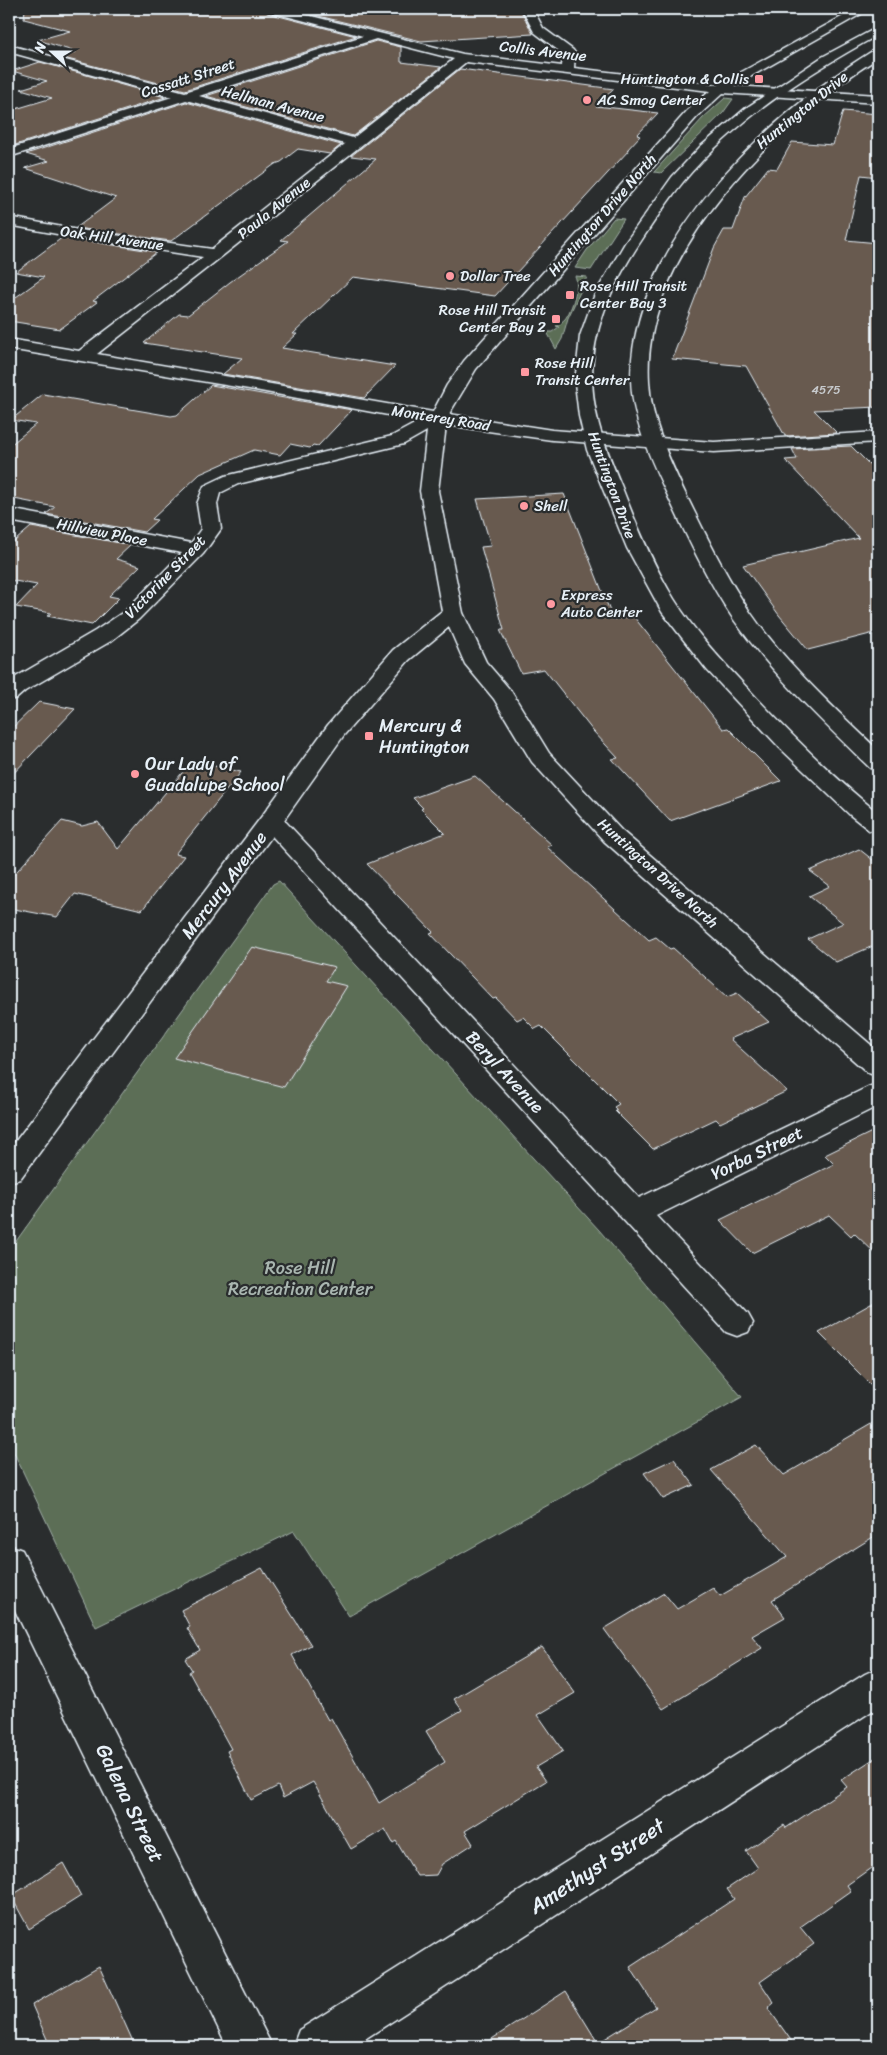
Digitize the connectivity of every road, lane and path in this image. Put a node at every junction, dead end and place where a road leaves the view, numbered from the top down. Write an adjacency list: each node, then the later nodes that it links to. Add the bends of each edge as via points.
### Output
1 (272, 9): 5 (street, Collis Avenue)
2 (528, 9): 9 (street, via 538,30 569,53)
3 (864, 9): 10 (street, Huntington Drive North)
4 (878, 30): 11 (street, Huntington Drive)
5 (377, 35): 8 (street, Collis Avenue); 13 (street, Cassatt Street)
6 (9, 48): 13 (street, Hellman Avenue)
7 (878, 53): 12 (street, Huntington Drive)
8 (463, 58): 9 (street, Collis Avenue); 15 (street, Paula Avenue)
9 (568, 70): 10 (street, Collis Avenue)
10 (720, 89): 11 (street, Collis Avenue); 21 (street, Huntington Drive North, via 692,114 470,365)
11 (773, 92): 12 (street, Collis Avenue); 23 (street, Huntington Drive, via 684,171 614,272 593,317 585,352 584,391)
12 (815, 95): 14 (street, Collis Avenue); 24 (street, Huntington Drive, via 752,151 722,184 668,267 652,304 642,343 640,380)
13 (182, 96): 15 (street, Hellman Avenue); 16 (street, Cassatt Street)
14 (878, 99)
15 (355, 143): 18 (street, Paula Avenue)
16 (9, 154)
17 (9, 220): 18 (street, Oak Hill Avenue)
18 (216, 254): 20 (street, Paula Avenue)
19 (9, 344): 20 (street, Monterey Road)
20 (83, 356): 21 (street, Monterey Road)
21 (438, 418): 23 (street, Monterey Road); 26 (street, Victorine Street, via 398,440 232,480 211,490 207,504 210,529); 27 (street, Huntington Drive North, via 429,495)
22 (878, 437): 24 (street, Monterey Road, via 714,447)
23 (592, 438): 24 (street, Monterey Road); 31 (street, Huntington Drive, via 639,554 656,587 700,650 788,746)
24 (653, 443): 29 (street, Huntington Drive, via 712,569 744,618 806,692)
25 (9, 515): 26 (street, Hillview Place)
26 (196, 550): 28 (street, Victorine Street, via 132,615)
27 (453, 613): 30 (street, Mercury Avenue, via 400,655 336,730); 32 (street, Huntington Drive North, via 476,664 503,696 540,757 612,836)
28 (9, 693)
29 (878, 763)
30 (271, 821): 34 (street, Mercury Avenue); 35 (street, Beryl Avenue)
31 (878, 825)
32 (878, 1066)
33 (878, 1094): 35 (street, Yorba Street)
34 (9, 1171)
35 (636, 1212): 36 (street, Beryl Avenue)
36 (737, 1323)
37 (9, 1561): 39 (street, Galena Street)
38 (878, 1686): 40 (street, Amethyst Street)
39 (250, 2046)
40 (315, 2046)

